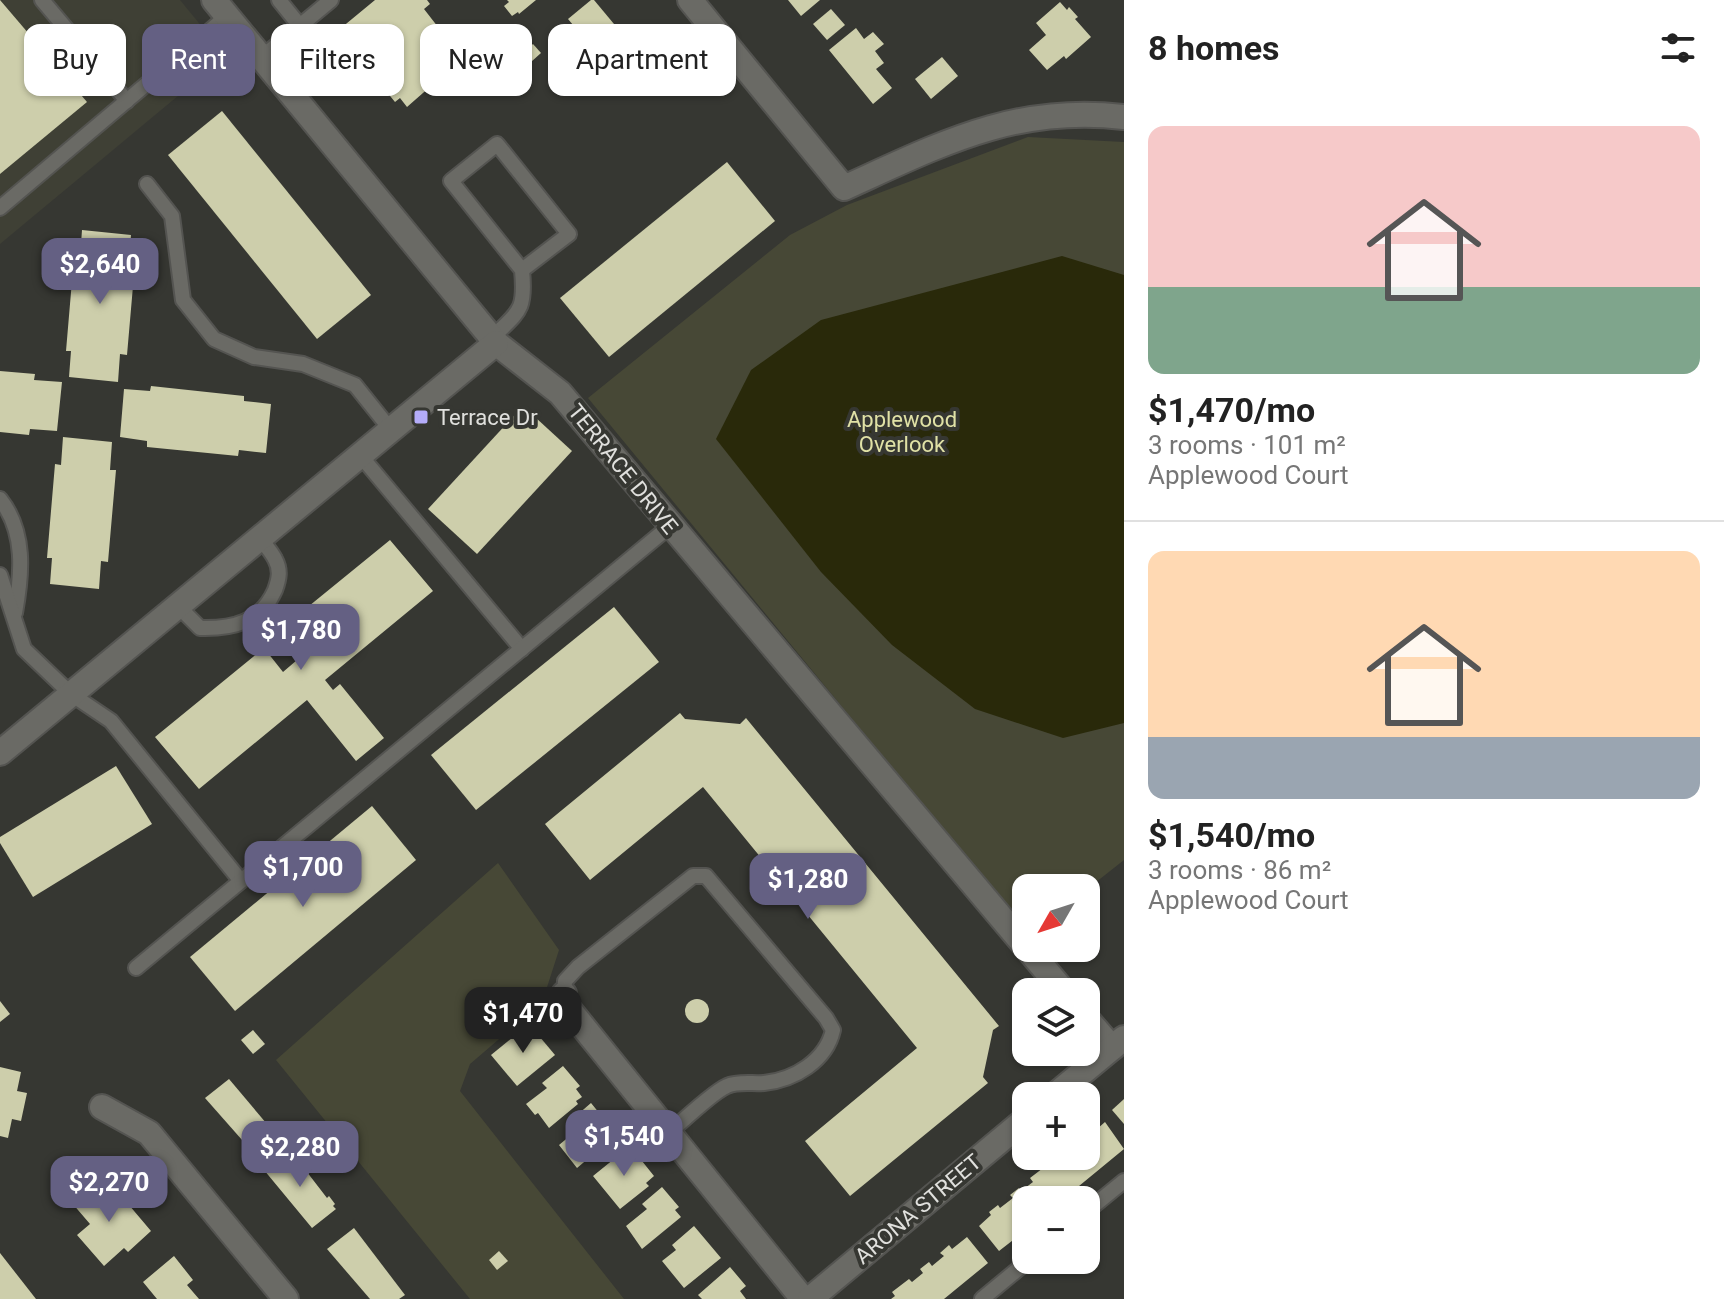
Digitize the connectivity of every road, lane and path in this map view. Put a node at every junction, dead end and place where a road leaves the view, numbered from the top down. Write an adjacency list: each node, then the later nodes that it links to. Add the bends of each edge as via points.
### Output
1 (42, 0): 10 (lane)
2 (279, 0): 6 (lane)
3 (331, 0): 7 (lane)
4 (690, 0): 11 (street, via 844,188 976,130 1061,114)
5 (219, 5): 9 (street, TERRACE DRIVE); 10 (lane)
6 (298, 24)
7 (302, 24)
8 (271, 50): 9 (lane)
9 (261, 58): 15 (street, TERRACE DRIVE)
10 (127, 101): 13 (lane)
11 (1124, 117)
12 (147, 184): 16 (lane, via 172,216 183,300 214,339 254,357 303,364 355,385)
13 (0, 208)
14 (522, 270): 14 (lane, via 569,234 497,144 451,181); 15 (lane, via 522,308)
15 (494, 340): 16 (street); 19 (street, TERRACE DRIVE, via 560,393)
16 (391, 430): 17 (street)
17 (360, 455): 20 (street); 24 (lane)
18 (0, 499): 23 (lane, via 17,534 21,564)
19 (670, 526): 24 (lane); 28 (street, TERRACE DRIVE)
20 (260, 538): 22 (street); 22 (lane, via 276,560 280,577 269,602 249,621 200,628)
21 (0, 575): 23 (lane)
22 (178, 606): 25 (street)
23 (15, 618): 25 (lane, via 24,649)
24 (522, 649): 27 (lane)
25 (71, 694): 26 (street); 27 (lane, via 111,721)
26 (0, 753)
27 (241, 881): 30 (lane)
28 (1012, 931)
29 (1038, 962): 31 (street, TERRACE DRIVE)
30 (136, 968)
31 (1052, 978)
32 (564, 994): 38 (street, via 564,1003); 38 (lane, via 565,981 578,967 693,876 706,876 826,1018 833,1030 830,1044 815,1061 767,1083 727,1086)
33 (1100, 1029): 34 (street)
34 (1118, 1043): 35 (street)
35 (1071, 1082)
36 (102, 1107): 42 (street, via 149,1133)
37 (1012, 1131): 44 (street, ARONA STREET)
38 (669, 1133): 43 (street)
39 (1124, 1181): 40 (lane)
40 (1100, 1201)
41 (1012, 1274): 45 (lane)
42 (286, 1299)
43 (803, 1299)
44 (810, 1299)
45 (982, 1299)

